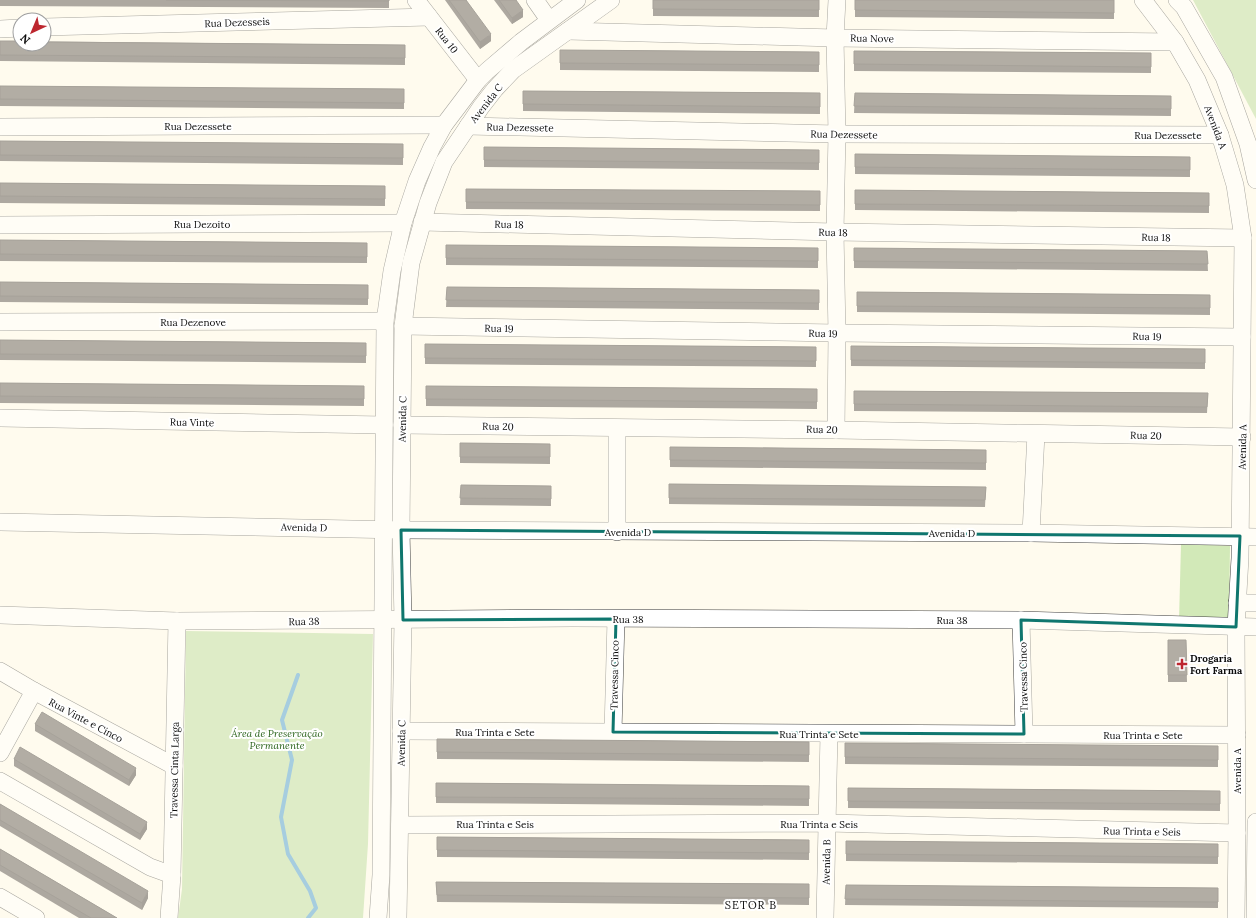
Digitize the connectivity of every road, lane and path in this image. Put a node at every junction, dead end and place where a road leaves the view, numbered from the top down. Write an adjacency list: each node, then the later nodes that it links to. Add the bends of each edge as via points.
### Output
1 (416, 0): 8 (street, Rua 10)
2 (535, 0): 9 (street)
3 (577, 0): 9 (street, Avenida C)
4 (611, 0): 13 (street, Avenida C)
5 (837, 0): 14 (street)
6 (1143, 0): 15 (street, Avenida A)
7 (1177, 0): 22 (street, via 1184,7 1224,77)
8 (429, 17): 11 (street, Rua Dezesseis); 16 (street, Rua 10)
9 (549, 20): 16 (street, Avenida C)
10 (12, 28): 12 (street)
11 (52, 28)
12 (0, 29)
13 (568, 31): 14 (street, Rua Nove); 19 (street, Avenida C, via 513,70 495,89)
14 (835, 38): 15 (street, Rua Nove); 20 (street)
15 (1175, 42): 21 (street, Avenida A, via 1197,80)
16 (478, 80): 17 (street, Avenida C)
17 (444, 125): 18 (street, Rua Dezessete); 25 (street, Avenida C, via 417,181)
18 (0, 126)
19 (468, 126): 20 (street, Rua Dezessete); 24 (street, Avenida C, via 444,162)
20 (837, 134): 21 (street, Rua Dezessete); 27 (street)
21 (1220, 135): 28 (street, Avenida A, via 1235,185)
22 (1252, 144): 23 (street)
23 (1256, 180)
24 (422, 222): 27 (street, Rua 18); 31 (street, Avenida C, via 411,263)
25 (403, 223): 26 (street, Rua Dezoito); 29 (street, Avenida C, via 392,271)
26 (0, 225)
27 (835, 232): 28 (street, Rua 18); 32 (street)
28 (1243, 238): 33 (street, Avenida A)
29 (385, 320): 30 (street, Rua Dezenove); 35 (street, Avenida C)
30 (0, 322)
31 (403, 326): 32 (street, Rua 19); 36 (street, Avenida C)
32 (837, 334): 33 (street, Rua 19); 38 (street)
33 (1242, 337): 40 (street, Avenida A)
34 (0, 418): 35 (street, Rua Vinte)
35 (384, 425): 42 (street, Avenida C)
36 (402, 425): 37 (street, Rua 20); 43 (street, Avenida C)
37 (617, 428): 38 (street, Rua 20); 44 (street)
38 (836, 430): 39 (street, Rua 20)
39 (1036, 434): 40 (street, Rua 20); 45 (street)
40 (1242, 437): 46 (street, Avenida A)
41 (0, 522): 42 (street, Avenida D)
42 (383, 529): 43 (street, Avenida D); 50 (street, Avenida C)
43 (401, 530): 44 (street, Avenida D); 52 (street, Avenida C)
44 (617, 532): 45 (street, Avenida D)
45 (1031, 533): 46 (street, Avenida D)
46 (1248, 537): 47 (street, Avenida A)
47 (1237, 603): 48 (street); 55 (street, Avenida A)
48 (1256, 603)
49 (0, 616): 54 (street, Rua 38)
50 (383, 619): 52 (street, Rua 38); 54 (street, Rua 38); 76 (street, Avenida C, via 381,875)
51 (616, 619): 52 (street, Rua 38); 53 (street, Rua 38); 60 (street, Travessa Cinco)
52 (403, 620): 59 (street, Avenida C)
53 (1021, 620): 55 (street, Rua 38); 62 (street, Travessa Cinco)
54 (177, 622): 65 (street, Travessa Cinta Larga)
55 (1236, 627): 56 (street, Rua 38); 63 (street, Avenida A)
56 (1256, 627)
57 (0, 671): 58 (street, Rua Vinte e Cinco)
58 (34, 691): 64 (street); 65 (street, Rua Vinte e Cinco)
59 (401, 731): 60 (street, Rua Trinta e Sete); 69 (street, Avenida C)
60 (613, 732): 61 (street, Rua Trinta e Sete)
61 (829, 734): 62 (street, Rua Trinta e Sete); 68 (street, Avenida B)
62 (1024, 734): 63 (street, Rua Trinta e Sete)
63 (1237, 735): 71 (street, Avenida A)
64 (0, 753)
65 (174, 766): 72 (street, Travessa Cinta Larga)
66 (0, 781): 72 (street, via 150,867)
67 (1256, 822): 70 (street)
68 (827, 823): 69 (street, Rua Trinta e Seis); 71 (street, Rua Trinta e Seis); 78 (street, Avenida B)
69 (400, 825): 77 (street, Avenida C)
70 (1256, 830): 80 (street)
71 (1237, 833): 79 (street, Avenida A)
72 (172, 875): 75 (street, Travessa Cinta Larga)
73 (0, 897): 74 (street)
74 (36, 918)
75 (168, 918)
76 (378, 918)
77 (398, 918)
78 (825, 918)
79 (1236, 918)
80 (1255, 918)

